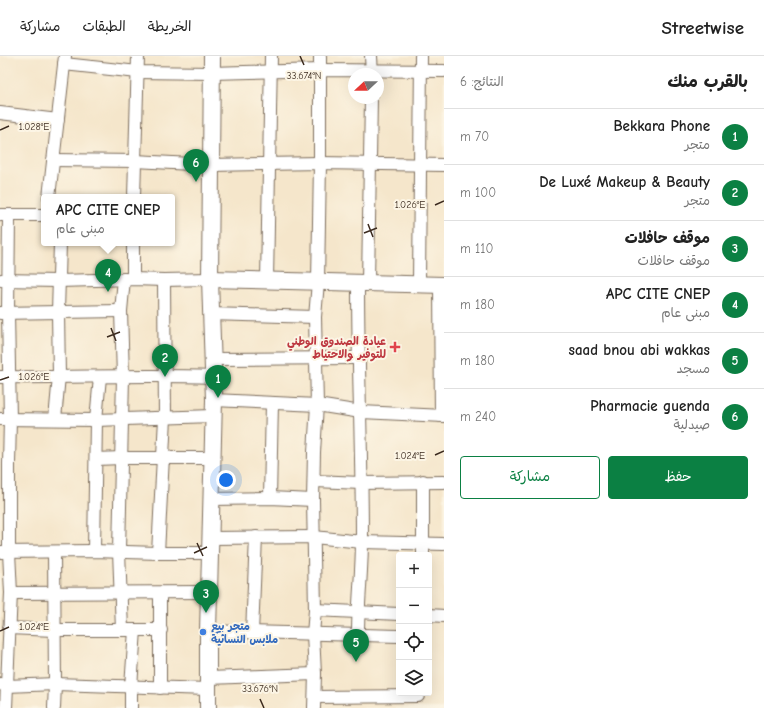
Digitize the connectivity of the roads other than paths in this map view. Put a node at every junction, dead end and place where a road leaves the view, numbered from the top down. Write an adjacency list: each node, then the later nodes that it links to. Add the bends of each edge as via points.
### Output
1 (138, 56): 14 (street)
2 (212, 56): 16 (main road)
3 (271, 56): 9 (street)
4 (320, 56): 10 (street)
5 (371, 56): 8 (street)
6 (421, 56): 11 (street)
7 (65, 60): 14 (street); 19 (street)
8 (372, 68)
9 (271, 70): 10 (street); 16 (street); 23 (street)
10 (320, 70): 12 (street); 22 (street)
11 (421, 70): 13 (street); 15 (street); 25 (street)
12 (348, 71)
13 (444, 71)
14 (138, 72): 16 (street); 21 (street)
15 (384, 72)
16 (211, 73): 26 (main road)
17 (371, 104): 24 (street)
18 (0, 113): 19 (street)
19 (58, 120): 20 (street)
20 (53, 160): 21 (street); 28 (street)
21 (135, 161): 26 (street); 29 (street)
22 (320, 163): 23 (street); 24 (street); 40 (street)
23 (269, 164): 26 (street); 38 (street)
24 (369, 164): 25 (street); 41 (street)
25 (420, 164): 27 (street); 42 (street)
26 (210, 165): 35 (main road)
27 (444, 165)
28 (49, 194)
29 (134, 194)
30 (5, 215): 31 (street); 36 (street)
31 (41, 215)
32 (60, 246): 39 (street)
33 (133, 246): 34 (street)
34 (128, 279): 37 (street); 39 (street); 44 (street)
35 (210, 279): 37 (street); 38 (main road); 47 (main road)
36 (4, 280): 39 (street); 46 (street)
37 (164, 280): 52 (street)
38 (267, 280): 40 (main road)
39 (58, 282): 45 (street)
40 (318, 282): 41 (main road); 48 (street)
41 (363, 283): 42 (main road); 50 (street)
42 (419, 284): 43 (main road)
43 (442, 285): 63 (street)
44 (121, 311): 45 (street); 56 (street)
45 (58, 312): 46 (street); 53 (street)
46 (4, 313): 54 (street)
47 (210, 314): 48 (street); 51 (main road)
48 (315, 317): 49 (street)
49 (316, 358): 50 (street); 51 (street); 60 (street)
50 (358, 358): 61 (street)
51 (212, 359): 57 (main road)
52 (166, 375): 56 (street); 57 (street); 65 (street)
53 (59, 376): 54 (street); 55 (street); 67 (street)
54 (4, 377): 66 (street)
55 (100, 377): 56 (street); 68 (street)
56 (123, 377): 64 (street)
57 (212, 377): 58 (main road)
58 (214, 400): 59 (street); 62 (main road)
59 (272, 403): 60 (street); 78 (street)
60 (317, 405): 61 (street); 74 (street)
61 (361, 412): 63 (street); 77 (street)
62 (213, 416): 65 (street); 71 (main road)
63 (443, 416)
64 (122, 418): 65 (street); 68 (street); 69 (street)
65 (165, 418): 70 (street)
66 (5, 419): 67 (street); 73 (street)
67 (55, 419): 68 (street)
68 (96, 420): 72 (street)
69 (122, 458): 70 (street); 72 (street); 88 (street)
70 (164, 458): 71 (street); 92 (street)
71 (212, 458): 79 (main road)
72 (96, 459): 87 (street)
73 (4, 464): 89 (street)
74 (314, 481): 77 (street); 80 (street)
75 (423, 482): 76 (street); 77 (street); 84 (street)
76 (444, 482)
77 (361, 483): 83 (street)
78 (270, 498): 79 (street); 80 (street)
79 (212, 499): 86 (main road)
80 (313, 500): 81 (street)
81 (314, 537): 82 (street); 83 (street); 98 (street)
82 (256, 538): 86 (street); 109 (street)
83 (362, 542): 84 (street); 99 (street)
84 (424, 543): 85 (street); 91 (street)
85 (444, 544)
86 (211, 545): 92 (street); 93 (main road)
87 (94, 551): 88 (street); 90 (street)
88 (119, 551): 92 (street); 96 (street)
89 (4, 552): 90 (street); 94 (street)
90 (54, 552): 95 (street)
91 (423, 552)
92 (158, 553)
93 (210, 592): 97 (street); 108 (main road)
94 (11, 593): 95 (street); 103 (street)
95 (54, 593): 96 (street); 104 (street)
96 (121, 593): 97 (street); 105 (street)
97 (160, 593): 107 (street)
98 (314, 610): 99 (street); 110 (street)
99 (358, 611): 100 (street); 111 (street)
100 (396, 614)
101 (432, 615): 102 (street)
102 (444, 616)
103 (9, 628): 104 (street); 116 (street)
104 (54, 630): 105 (street); 115 (street)
105 (122, 630): 106 (street)
106 (135, 630): 107 (street); 117 (street)
107 (161, 630): 118 (street)
108 (208, 632): 109 (street); 114 (main road)
109 (252, 633): 110 (street)
110 (313, 634): 111 (street); 113 (street)
111 (358, 634): 112 (street)
112 (396, 636)
113 (316, 674): 114 (street); 120 (street)
114 (208, 683): 118 (street); 124 (main road)
115 (55, 684): 116 (street); 117 (street); 122 (street)
116 (3, 685): 121 (street)
117 (131, 687): 118 (street); 123 (street)
118 (160, 688)
119 (419, 699): 120 (street)
120 (315, 702)
121 (6, 708)
122 (54, 708)
123 (131, 708)
124 (208, 708)

